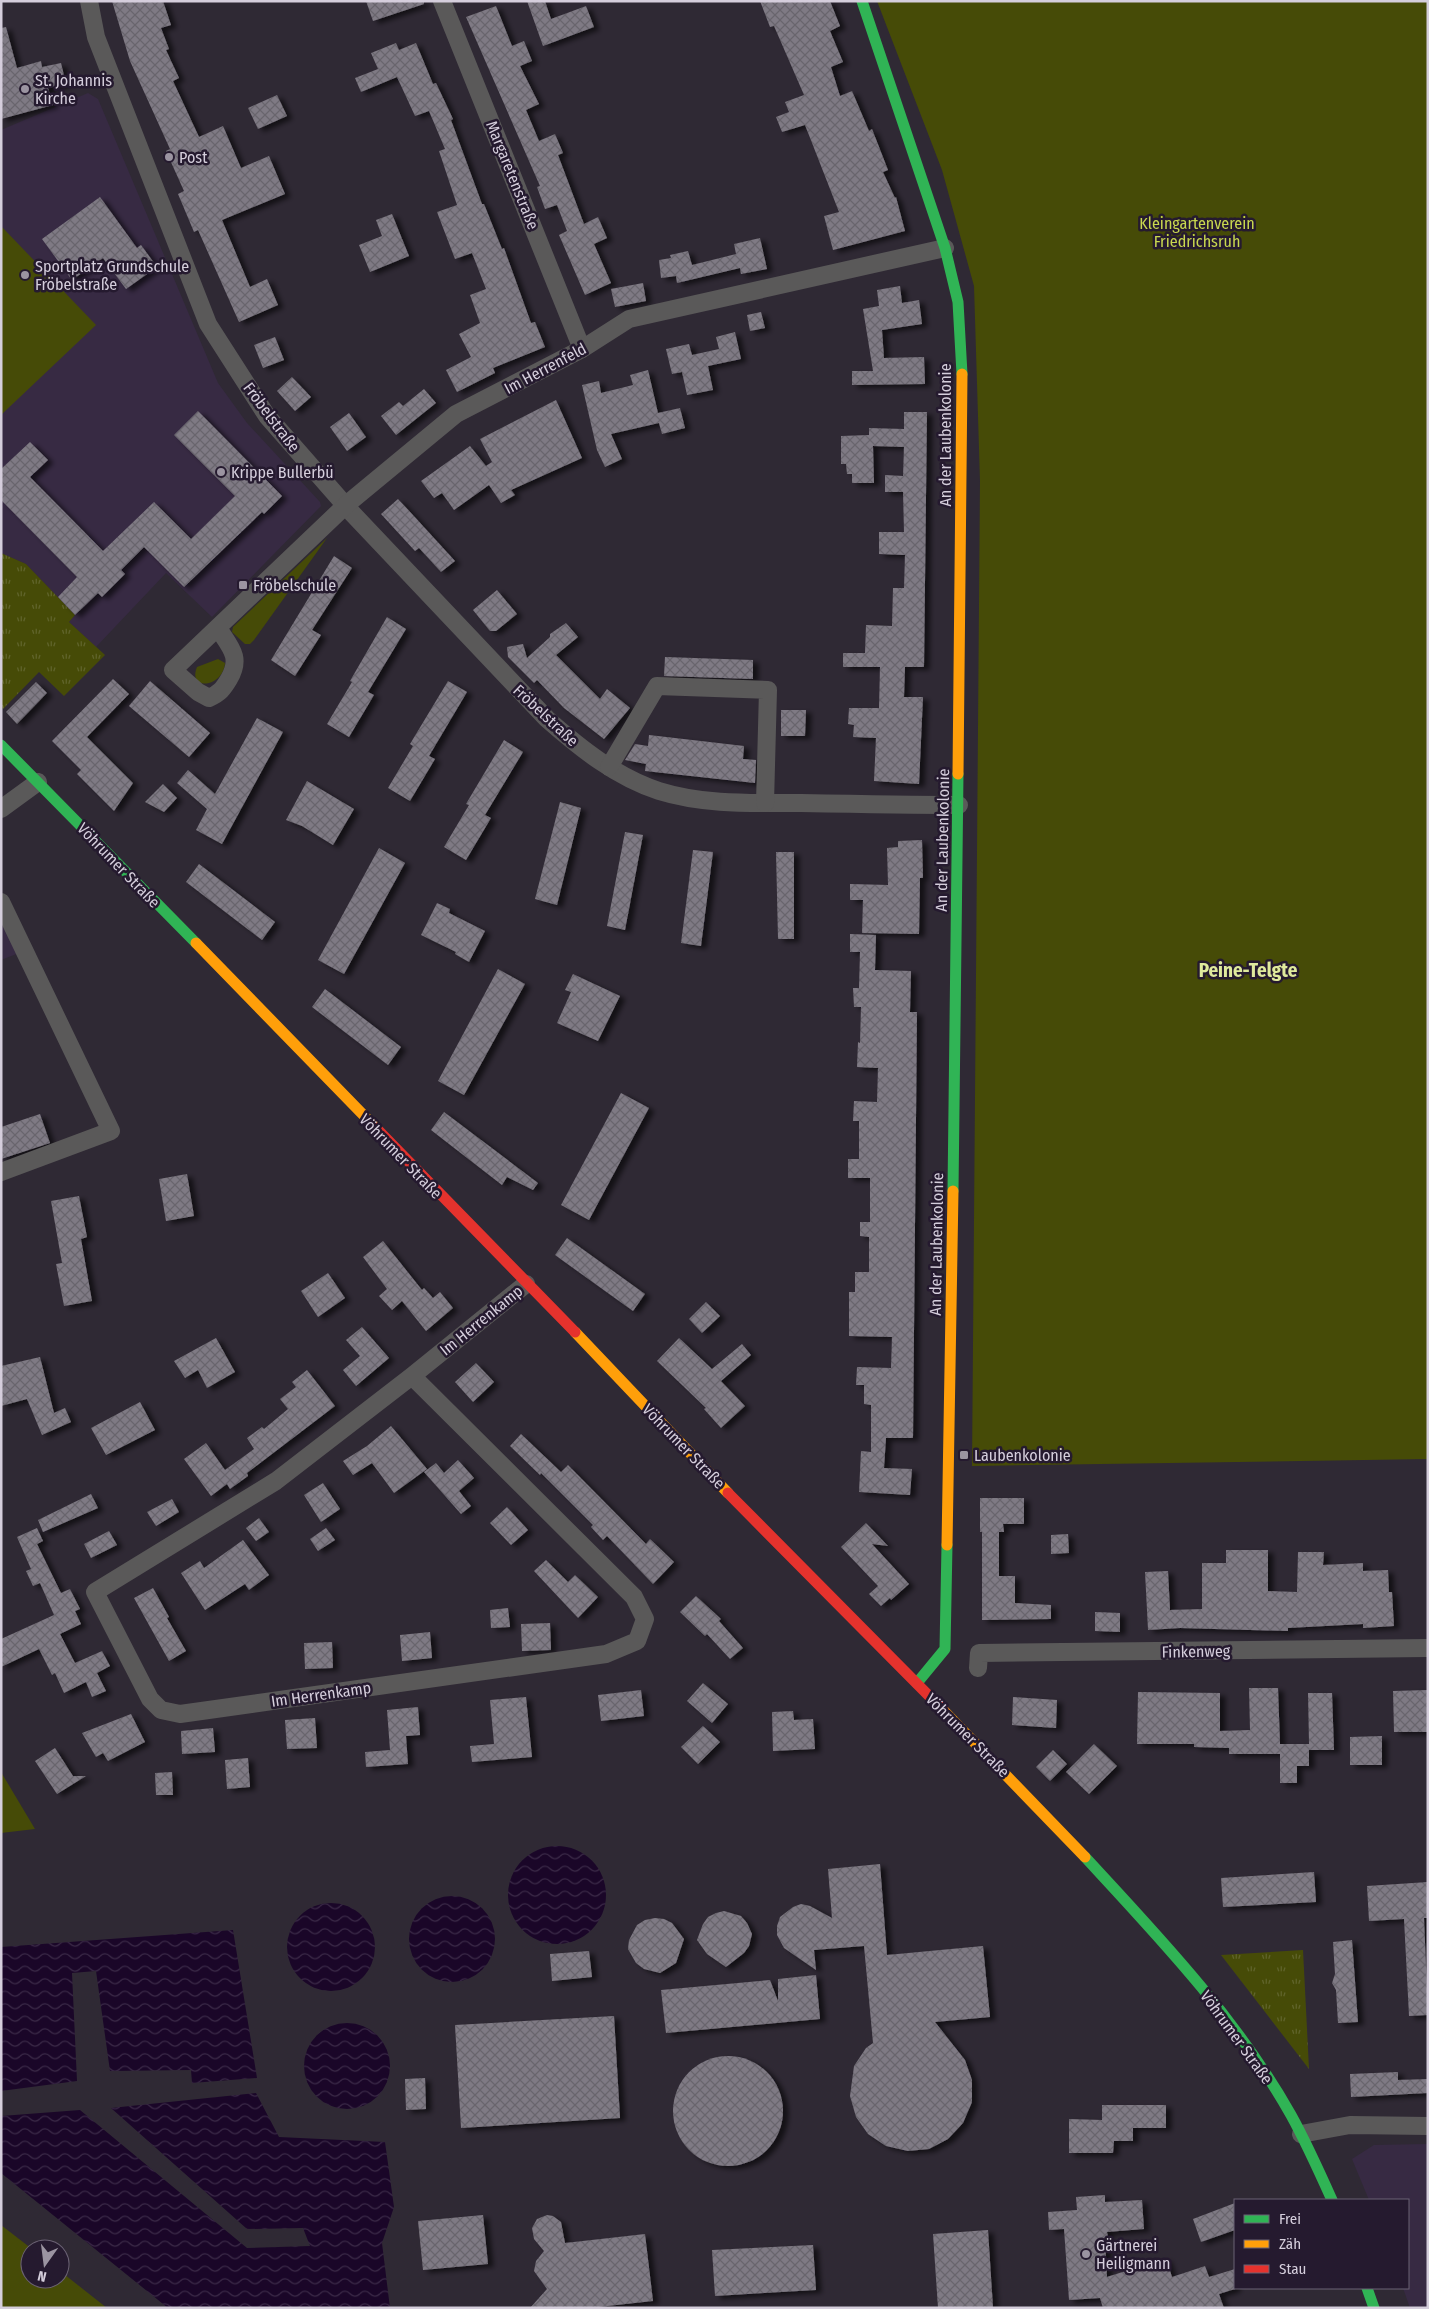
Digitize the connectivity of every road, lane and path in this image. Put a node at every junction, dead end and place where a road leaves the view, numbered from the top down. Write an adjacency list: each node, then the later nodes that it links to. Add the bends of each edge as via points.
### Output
1 (89, 1): 6 (street, Fröbelstraße, via 96,37 208,324 267,416)
2 (442, 1): 5 (street, Margaretenstraße)
3 (862, 1): 4 (main road, An der Laubenkolonie)
4 (944, 248): 5 (street, Im Herrenfeld, via 629,319); 12 (main road, An der Laubenkolonie, via 958,302 963,390)
5 (582, 349): 6 (street, Im Herrenfeld, via 456,414)
6 (346, 506): 7 (street, Im Herrenfeld); 9 (street, Fröbelstraße, via 541,713 573,742)
7 (218, 628)
8 (1, 745): 10 (main road, Vöhrumer Straße)
9 (610, 767): 11 (street, Fröbelstraße, via 658,790 690,798 708,802); 11 (street, via 657,686 768,690)
10 (38, 782): 13 (street); 16 (main road, Vöhrumer Straße)
11 (765, 803): 12 (street, Fröbelstraße)
12 (959, 805): 20 (main road, An der Laubenkolonie, via 945,1649)
13 (1, 809)
14 (1, 902): 15 (street, via 110,1131)
15 (1, 1172)
16 (526, 1284): 17 (street, Im Herrenkamp); 20 (main road, Vöhrumer Straße, via 795,1563)
17 (412, 1376): 17 (street, Im Herrenkamp, via 276,1481 95,1592 150,1699 161,1710 180,1714 606,1654 637,1641 645,1618 634,1597)
18 (1428, 1648): 19 (street, Finkenweg, via 979,1654)
19 (978, 1668)
20 (917, 1683): 22 (main road, Vöhrumer Straße, via 1050,1818 1149,1927 1213,2003 1276,2091)
21 (1428, 2126): 22 (street, via 1350,2125)
22 (1301, 2134): 23 (main road, Vöhrumer Straße)
23 (1332, 2199)
24 (1367, 2289): 25 (main road)
25 (1374, 2308)

